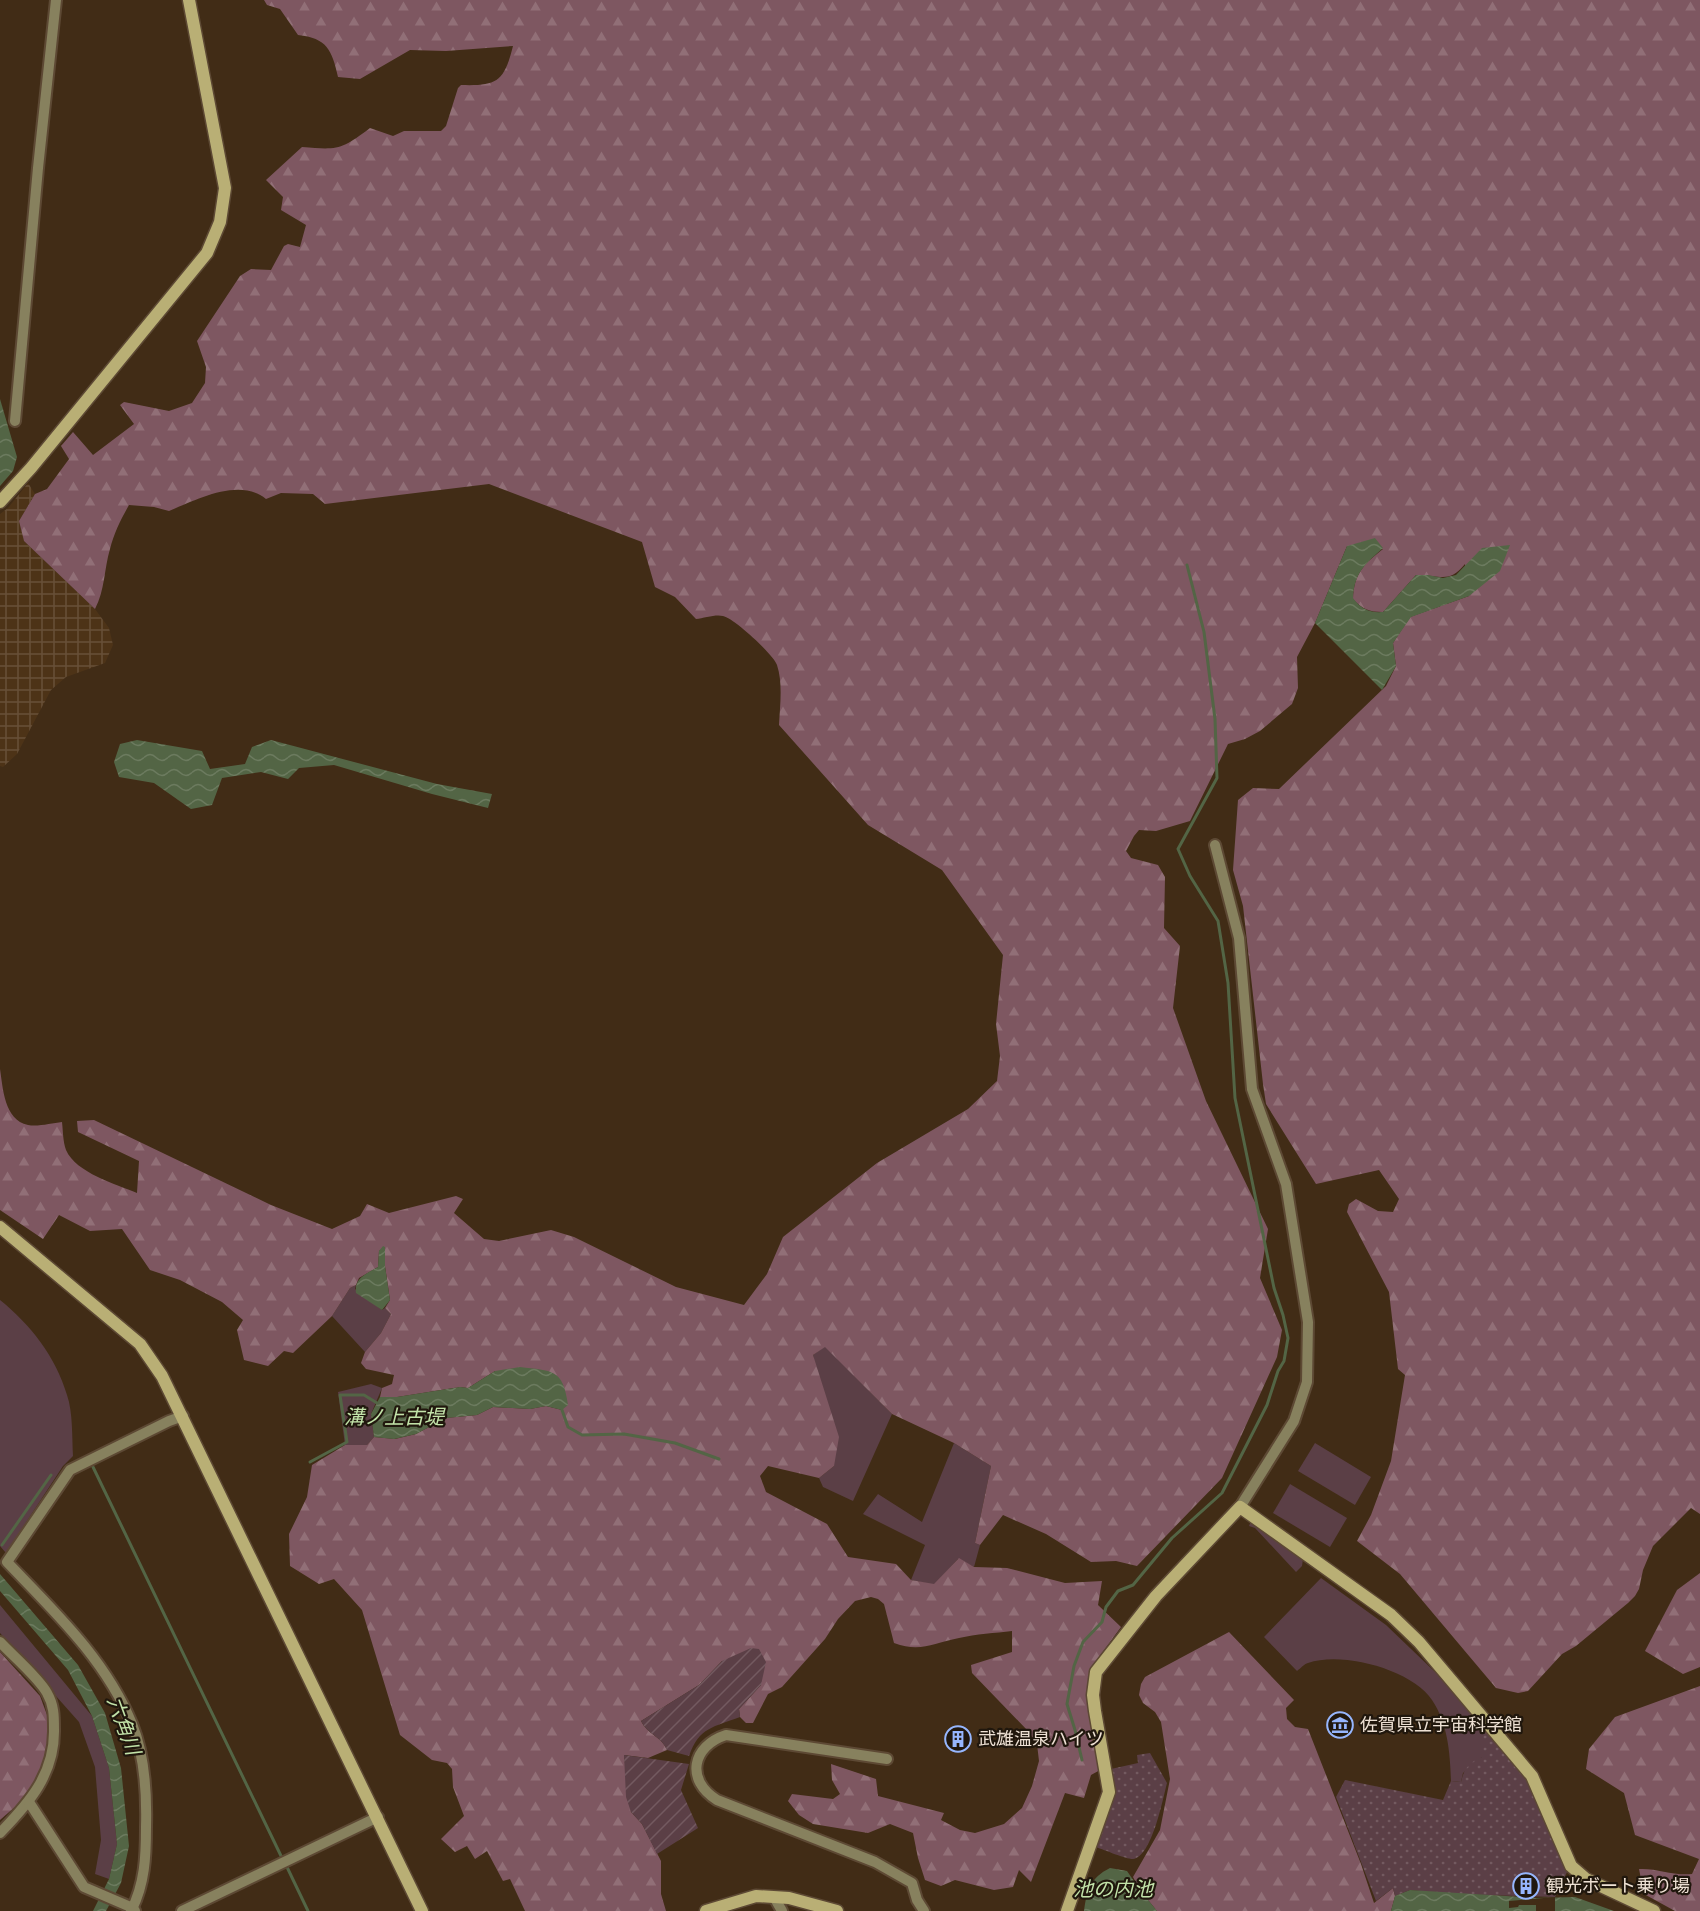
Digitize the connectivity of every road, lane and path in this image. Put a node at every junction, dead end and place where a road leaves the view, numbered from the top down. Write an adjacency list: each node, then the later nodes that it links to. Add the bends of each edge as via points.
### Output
1 (56, 0): 3 (street)
2 (189, 0): 4 (street, via 225,189 220,222 207,253)
3 (15, 421)
4 (0, 502)
5 (1215, 845): 8 (street, via 1239,938 1252,1089 1286,1184 1308,1322 1307,1382 1294,1421)
6 (0, 1227): 7 (street, via 140,1344)
7 (183, 1416): 12 (street); 15 (street, via 70,1470 7,1563 98,1662 132,1723 147,1806 145,1871)
8 (1240, 1507): 22 (street, via 1156,1596 1096,1672 1094,1703 1109,1792); 23 (street, via 1391,1615 1419,1642 1532,1776 1571,1866 1586,1879)
9 (0, 1642): 11 (street, via 46,1691 53,1705 51,1757)
10 (887, 1758): 21 (street, via 726,1734 704,1746 697,1770 699,1784 717,1800 875,1863 912,1883)
11 (29, 1802): 13 (street); 15 (street, via 84,1887)
12 (378, 1817): 16 (street); 17 (street)
13 (0, 1833)
14 (774, 1897): 18 (street, via 756,1896); 19 (street); 20 (street)
15 (133, 1910)
16 (182, 1911)
17 (422, 1911)
18 (706, 1911)
19 (782, 1911)
20 (837, 1911)
21 (924, 1911)
22 (1067, 1911)
23 (1654, 1911)

